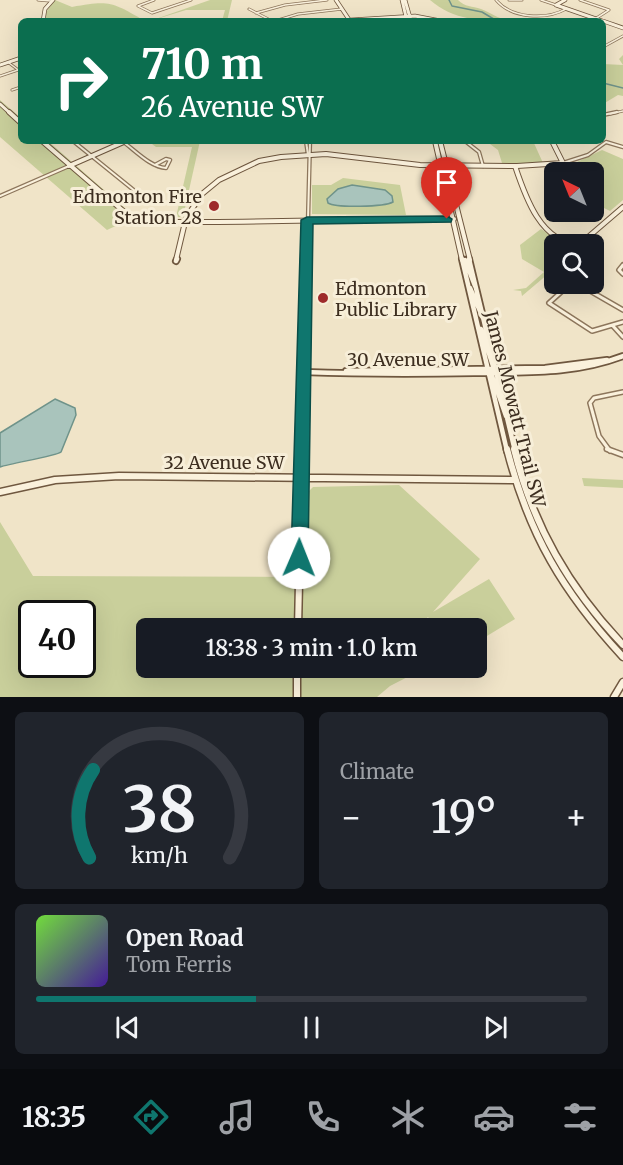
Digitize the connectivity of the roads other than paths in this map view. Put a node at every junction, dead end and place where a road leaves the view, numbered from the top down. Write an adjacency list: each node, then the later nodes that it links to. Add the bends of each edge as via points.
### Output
1 (38, 0): 13 (street)
2 (154, 0): 3 (street, via 138,6 152,13)
3 (191, 0)
4 (327, 0): 14 (street)
5 (336, 0): 17 (street)
6 (403, 0): 25 (street)
7 (496, 0): 18 (street, via 506,8 526,14 552,16)
8 (510, 0): 9 (street)
9 (522, 0)
10 (541, 0): 15 (street)
11 (565, 0): 15 (street)
12 (580, 0): 28 (street, via 609,10)
13 (52, 1): 20 (street)
14 (309, 1): 19 (street)
15 (556, 5): 18 (street)
16 (249, 9): 19 (street)
17 (342, 9): 22 (street); 23 (street)
18 (566, 9): 27 (street)
19 (256, 13): 21 (street)
20 (43, 18)
21 (267, 18)
22 (284, 18)
23 (348, 18)
24 (372, 18): 25 (street)
25 (408, 18): 26 (street)
26 (428, 18)
27 (592, 18)
28 (597, 18)
29 (606, 23): 30 (street)
30 (623, 28)
31 (623, 36): 32 (street)
32 (606, 45)
33 (18, 59): 34 (street)
34 (9, 63): 35 (street); 36 (street)
35 (0, 66)
36 (18, 70)
37 (18, 72): 38 (street)
38 (0, 76)
39 (18, 88): 40 (street)
40 (12, 90)
41 (0, 104): 44 (street)
42 (623, 111): 43 (street)
43 (606, 114)
44 (18, 120)
45 (606, 142): 59 (street)
46 (45, 144): 71 (street)
47 (77, 144): 63 (street)
48 (118, 144): 63 (street)
49 (128, 144): 67 (street)
50 (306, 144): 62 (street)
51 (310, 144): 62 (street)
52 (436, 144): 68 (street, James Mowatt Trail SW)
53 (440, 144): 68 (street, James Mowatt Trail SW)
54 (469, 144): 60 (street)
55 (553, 144): 57 (street)
56 (603, 144): 65 (street)
57 (554, 147): 58 (street); 64 (street)
58 (562, 147)
59 (623, 147)
60 (474, 148): 61 (street); 69 (street, via 480,153)
61 (467, 151)
62 (308, 155): 68 (street); 78 (street, via 260,161 228,174 201,195); 79 (street)
63 (92, 157): 71 (street); 74 (street)
64 (562, 162)
65 (566, 162)
66 (544, 164): 70 (street)
67 (155, 165): 67 (street, via 166,159 170,160 166,168)
68 (442, 165): 69 (street); 73 (street, James Mowatt Trail SW); 77 (street, James Mowatt Trail SW)
69 (483, 166): 70 (street)
70 (515, 166): 75 (street, via 535,217 571,244 582,242)
71 (70, 167): 72 (street); 78 (street, via 134,221)
72 (0, 196)
73 (447, 198): 76 (street, James Mowatt Trail SW); 77 (street)
74 (146, 200): 74 (street, via 157,203 161,194 157,193)
75 (623, 207)
76 (452, 219): 77 (street); 79 (street); 80 (street, James Mowatt Trail SW)
77 (459, 219): 85 (street, James Mowatt Trail SW)
78 (186, 220): 79 (street); 81 (street)
79 (307, 220): 95 (street)
80 (460, 248): 84 (street, James Mowatt Trail SW); 85 (street, via 473,284)
81 (176, 261)
82 (623, 265): 83 (street, via 619,270)
83 (623, 274)
84 (469, 287): 91 (street); 94 (street, James Mowatt Trail SW)
85 (478, 287): 91 (street, James Mowatt Trail SW)
86 (559, 294): 90 (street, via 549,303 592,332)
87 (595, 294): 88 (street)
88 (623, 310)
89 (623, 322): 90 (street)
90 (613, 326): 92 (street)
91 (489, 335): 94 (street, James Mowatt Trail SW)
92 (623, 337)
93 (623, 355): 94 (street, 30 Avenue SW, via 577,371)
94 (493, 371): 95 (street, 30 Avenue SW, via 362,375); 99 (street, James Mowatt Trail SW); 100 (street, James Mowatt Trail SW, via 510,423)
95 (304, 372): 98 (street)
96 (623, 392): 97 (street, via 590,402 604,448)
97 (623, 455)
98 (301, 478): 99 (street, 32 Avenue SW); 101 (street, 32 Avenue SW, via 75,478); 102 (street)
99 (514, 480): 100 (street, 32 Avenue SW); 104 (street, James Mowatt Trail SW, via 529,525 556,576)
100 (522, 480): 103 (street, James Mowatt Trail SW, via 537,522 561,567 589,608)
101 (0, 492)
102 (298, 618)
103 (623, 645)
104 (623, 657)
105 (297, 678): 107 (street)
106 (623, 682): 108 (street)
107 (297, 697)
108 (614, 697)

